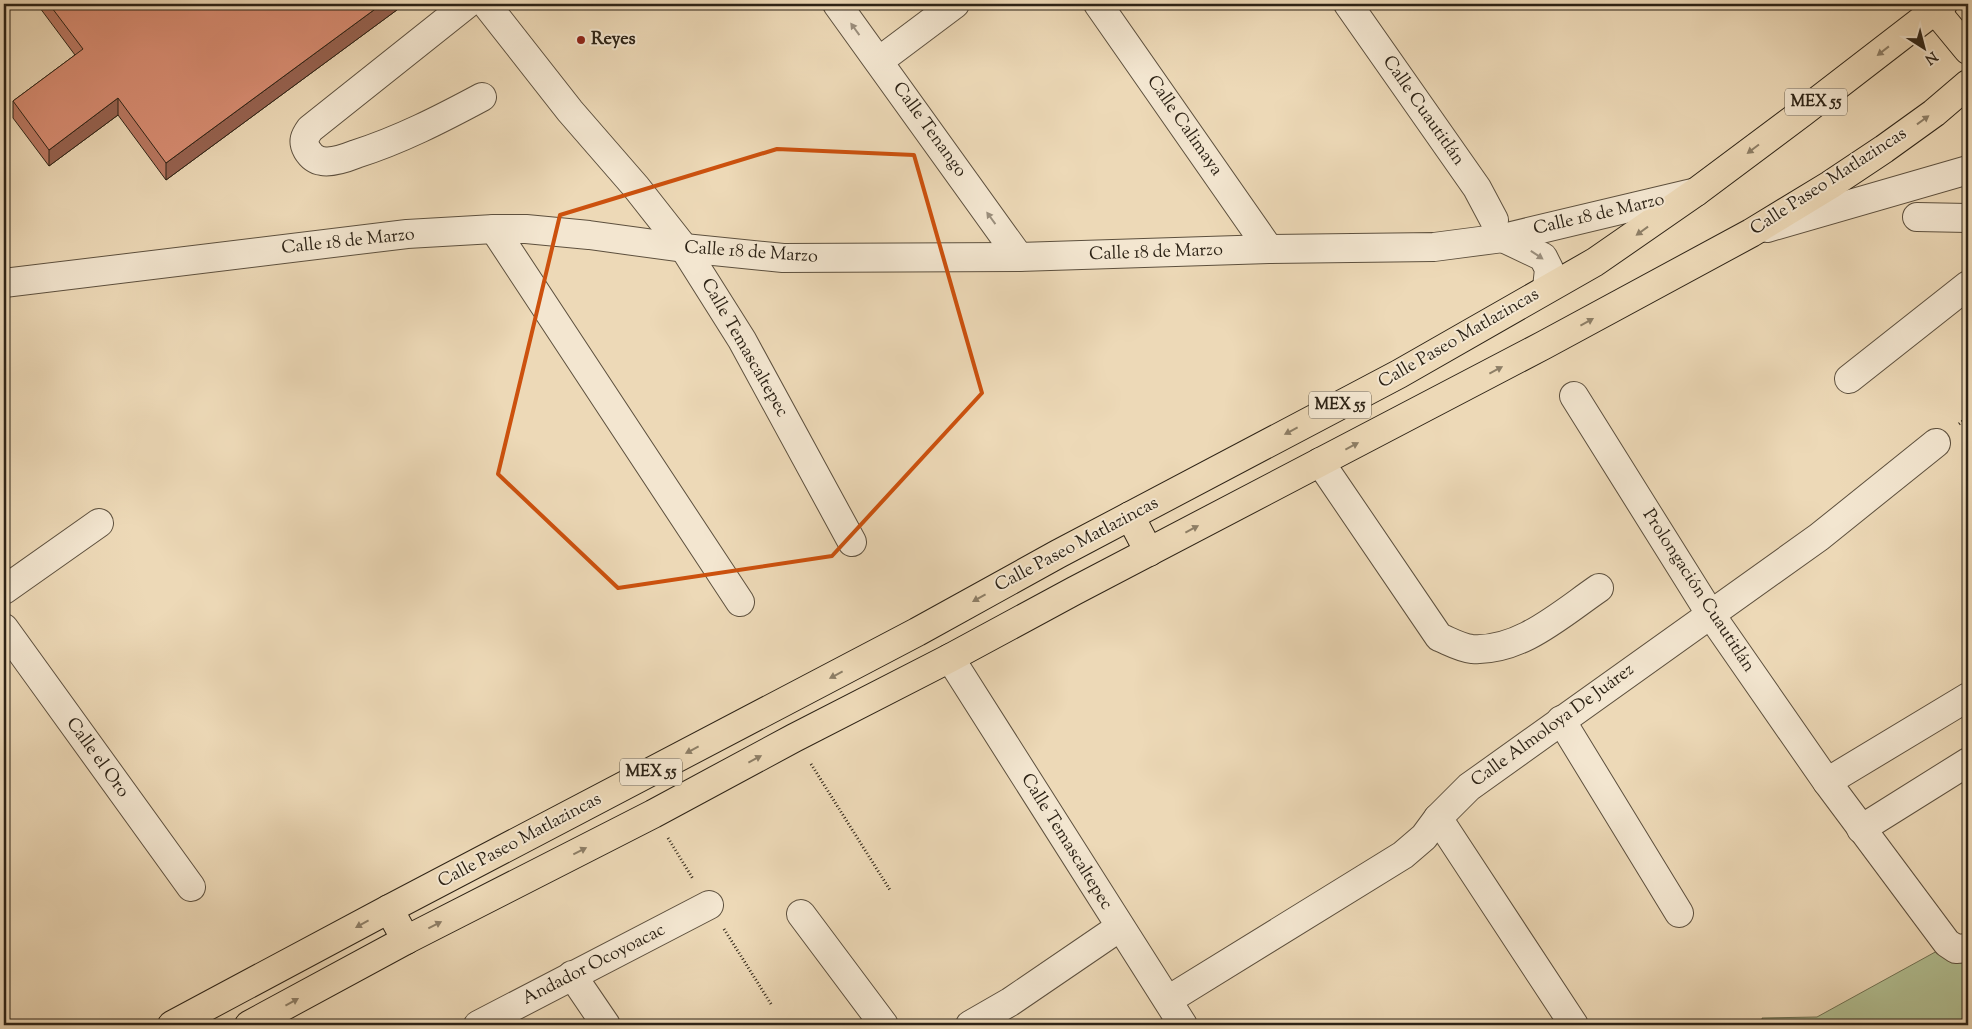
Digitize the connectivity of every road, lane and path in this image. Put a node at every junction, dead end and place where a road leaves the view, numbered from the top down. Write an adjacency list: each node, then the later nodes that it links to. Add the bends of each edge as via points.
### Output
1 (467, 4): 11 (street, via 310,129 304,142 317,160 326,162 346,158 412,133)
2 (486, 4): 19 (street, Calle Temascaltepec)
3 (837, 4): 9 (street, Calle Tenango, one-way to 3)
4 (955, 4): 9 (street)
5 (1098, 4): 20 (street, Calle Calimaya)
6 (1348, 4): 17 (street, Calle Cuautitlán, via 1477,188)
7 (1939, 7): 8 (main road); 13 (main road, Calle Paseo Matlazincas / MEX 55, one-way to 13)
8 (1968, 50)
9 (879, 61): 21 (street, Calle Tenango, one-way to 9)
10 (1968, 84): 18 (main road, Calle Paseo Matlazincas / MEX 55, one-way to 10, via 1884,150)
11 (482, 98)
12 (1968, 170): 18 (street)
13 (1696, 192): 17 (street, Calle 18 de Marzo); 24 (main road, Calle Paseo Matlazincas / MEX 55, one-way to 24, via 1595,262)
14 (1917, 217): 15 (street)
15 (1968, 218)
16 (494, 229): 19 (street, Calle 18 de Marzo, via 589,235); 22 (street, Calle 18 de Marzo, via 407,234); 35 (street)
17 (1498, 229): 20 (street, Calle 18 de Marzo, via 1434,247); 24 (street, Calle 18 de Marzo, one-way to 24, via 1542,257 1549,269)
18 (1751, 233): 28 (main road, Calle Paseo Matlazincas / MEX 55, one-way to 18)
19 (684, 248): 21 (street, Calle 18 de Marzo, via 783,258); 31 (street, Calle Temascaltepec, via 742,340)
20 (1269, 248): 21 (street, Calle 18 de Marzo)
21 (1019, 257)
22 (4, 283)
23 (1968, 285): 25 (street)
24 (1548, 288): 29 (main road, Calle Paseo Matlazincas / MEX 55, one-way to 29, via 1399,374)
25 (1850, 380)
26 (1574, 396): 36 (street, Prolongación Cuautitlán)
27 (1936, 443): 36 (street, Calle Almoloya De Juárez, via 1819,537)
28 (1320, 462): 32 (main road, Calle Paseo Matlazincas / MEX 55, one-way to 28); 33 (street, via 1438,637 1469,649 1497,648 1524,638)
29 (1130, 516): 32 (main road); 49 (main road, Calle Paseo Matlazincas / MEX 55, one-way to 49, via 917,632)
30 (99, 523): 34 (street)
31 (852, 542)
32 (1149, 552): 38 (main road, Calle Paseo Matlazincas / MEX 55)
33 (1599, 588)
34 (4, 590)
35 (740, 602)
36 (1711, 615): 40 (street, Calle Almoloya De Juárez); 43 (street, Prolongación Cuautitlán)
37 (4, 628): 46 (street, Calle el Oro)
38 (950, 658): 41 (main road, Calle Paseo Matlazincas / MEX 55); 52 (street, Calle Temascaltepec)
39 (1968, 698): 43 (street)
40 (1561, 720): 44 (street, Calle Almoloya De Juárez, via 1469,787); 50 (street)
41 (794, 738): 47 (path); 53 (main road, Calle Paseo Matlazincas / MEX 55, one-way to 41)
42 (1968, 762): 45 (street)
43 (1827, 782): 45 (street, Prolongación Cuautitlán)
44 (1438, 818): 56 (street, Calle Almoloya De Juárez, via 1424,837 1403,855); 64 (street)
45 (1861, 829): 54 (street, Prolongación Cuautitlán)
46 (191, 887)
47 (890, 890)
48 (709, 905): 55 (street, Andador Ocoyoacac)
49 (389, 909): 53 (main road); 57 (main road, Calle Paseo Matlazincas / MEX 55, one-way to 57)
50 (1679, 913)
51 (801, 914): 61 (street)
52 (1120, 927): 56 (street, Calle Temascaltepec); 62 (street, via 1010,1002)
53 (406, 940): 58 (main road, Calle Paseo Matlazincas / MEX 55, one-way to 53)
54 (1957, 946)
55 (572, 975): 59 (street, Andador Ocoyoacac); 60 (street)
56 (1168, 1000): 63 (street, Calle Temascaltepec)
57 (172, 1025)
58 (249, 1025)
59 (478, 1025)
60 (606, 1025)
61 (884, 1025)
62 (970, 1025)
63 (1183, 1025)
64 (1574, 1025)

